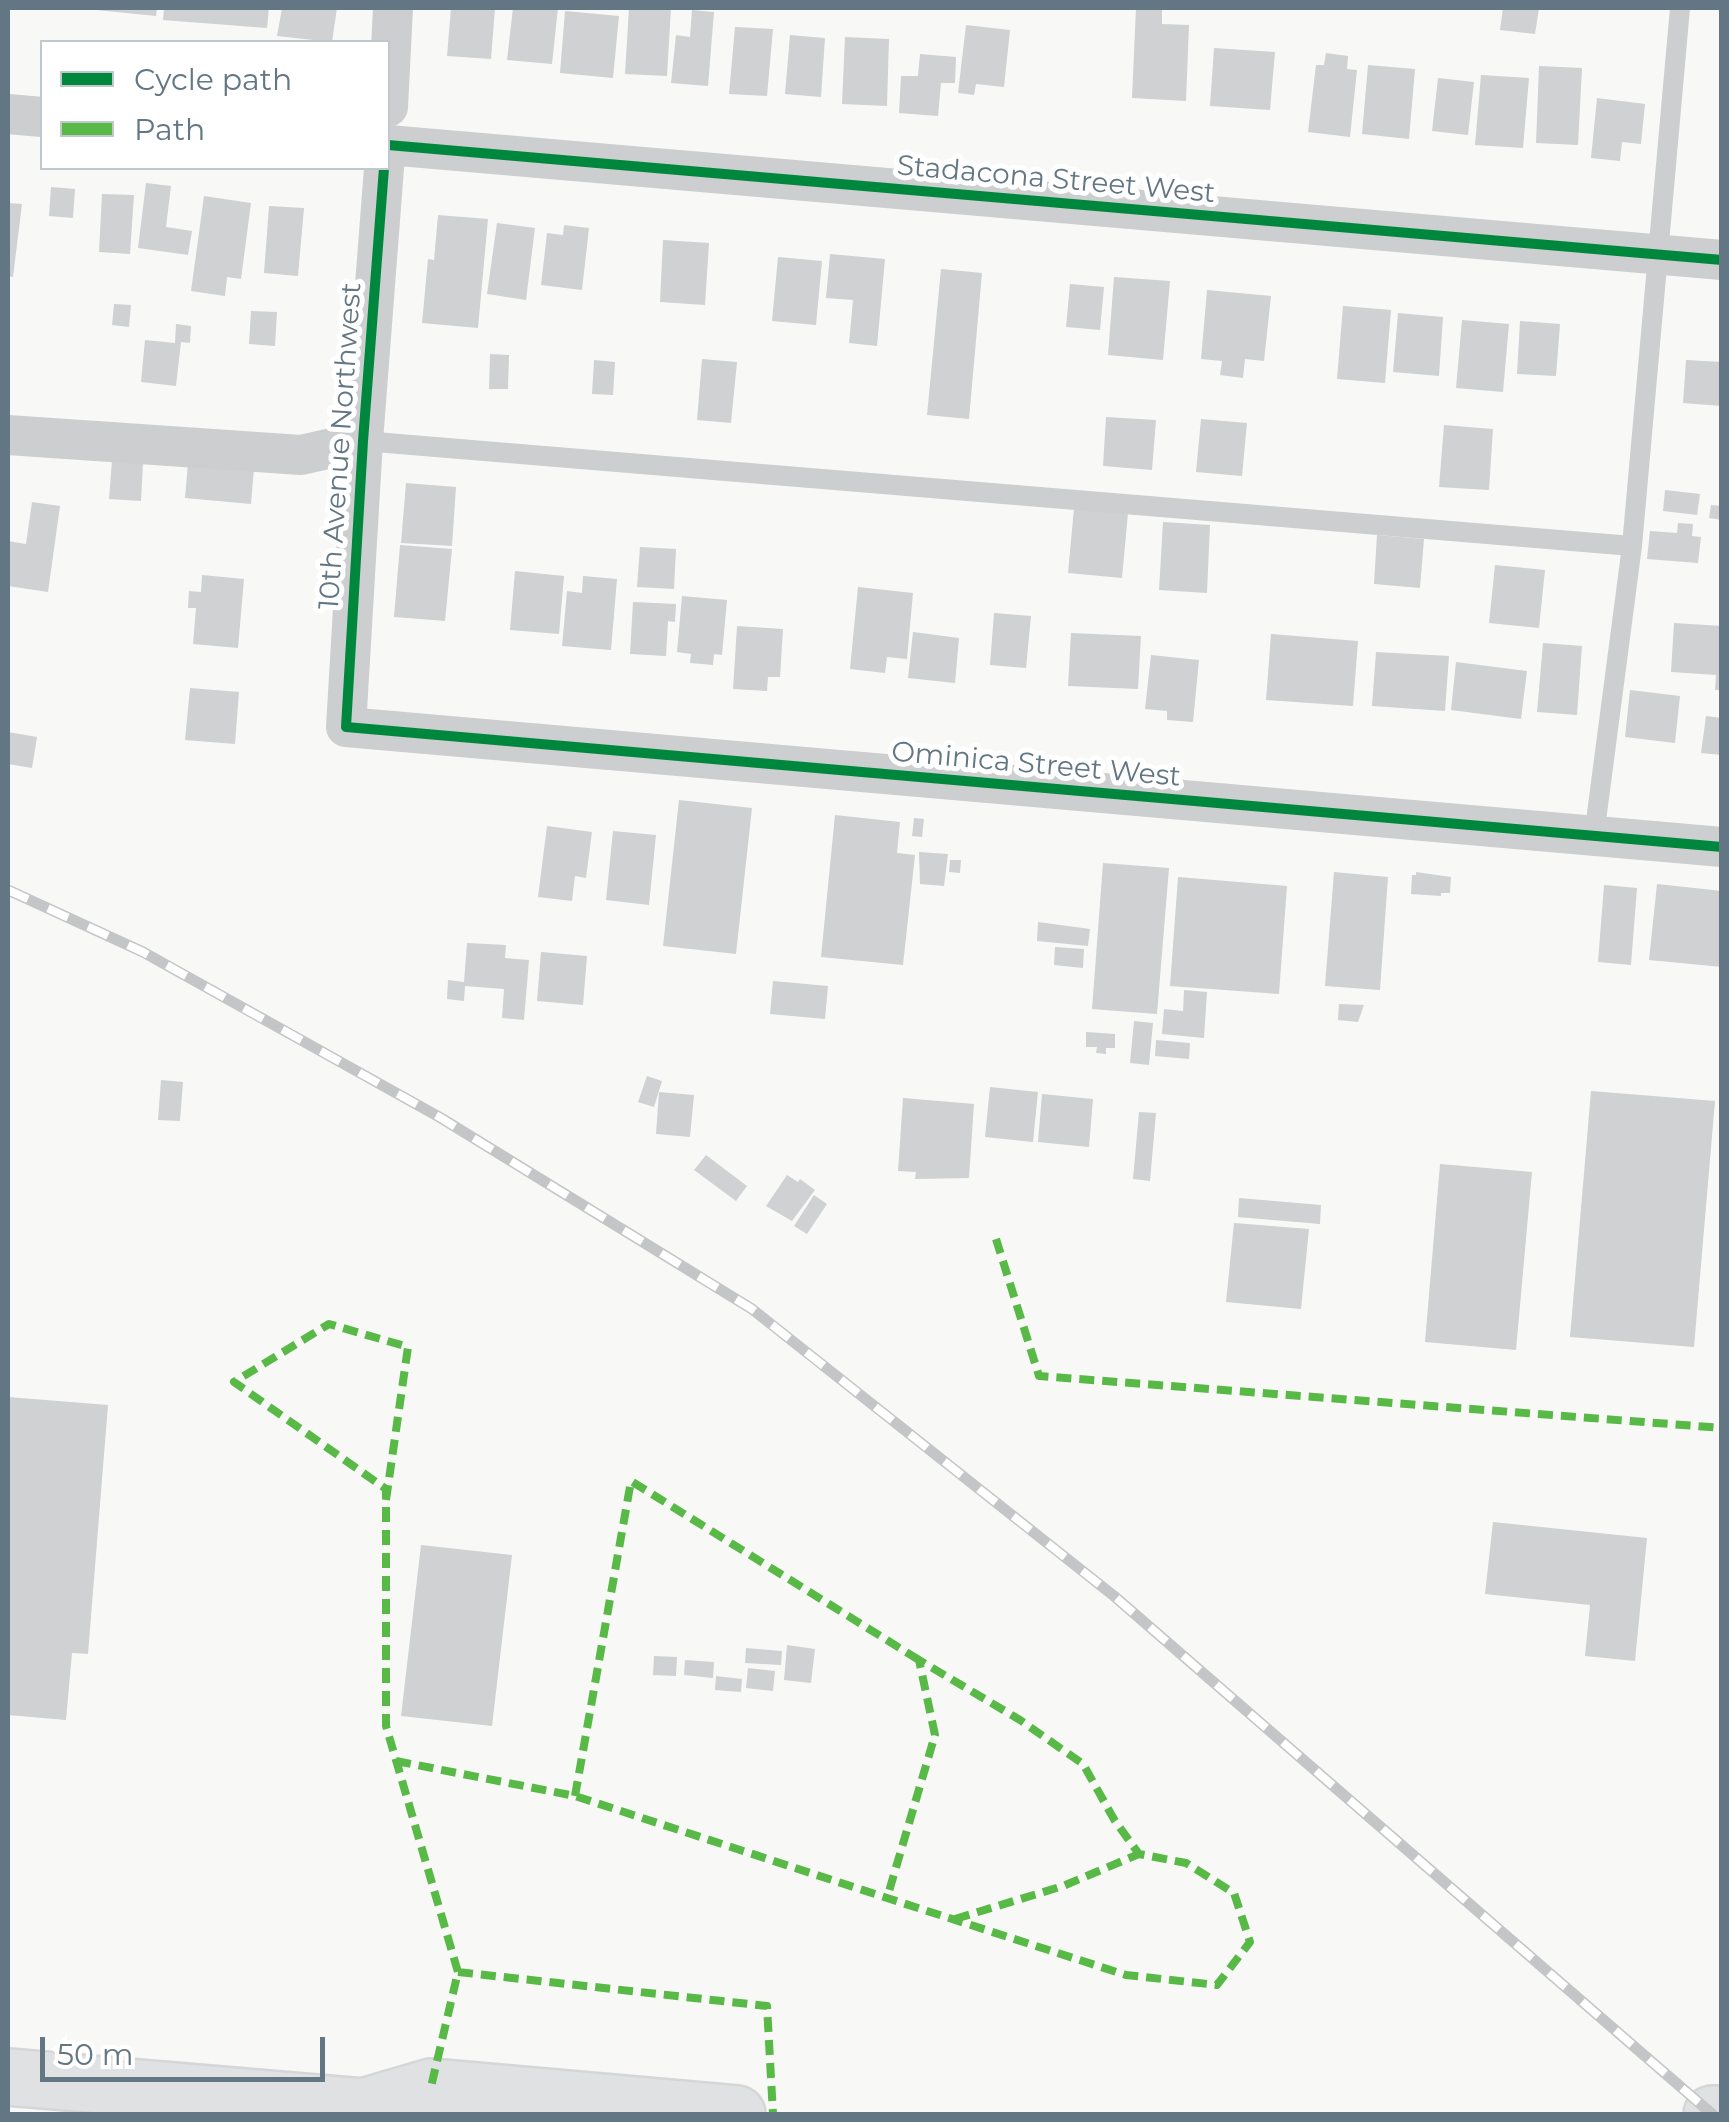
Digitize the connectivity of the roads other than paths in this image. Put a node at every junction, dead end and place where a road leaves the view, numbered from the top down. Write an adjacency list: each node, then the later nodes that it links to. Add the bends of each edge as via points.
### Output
1 (393, 8): 3 (street)
2 (1680, 8): 8 (lane)
3 (390, 68)
4 (8, 114): 5 (street)
5 (40, 117)
6 (390, 145): 8 (street, Stadacona Street West)
7 (384, 170): 11 (street, 10th Avenue Northwest)
8 (1658, 255): 9 (street, Stadacona Street West); 12 (lane)
9 (1722, 260)
10 (8, 436): 11 (street, via 301,455)
11 (363, 441): 12 (lane); 13 (street, 10th Avenue Northwest)
12 (1632, 546): 14 (lane)
13 (346, 728): 14 (street, Ominica Street West)
14 (1594, 836): 15 (street, Ominica Street West)
15 (1722, 848)
16 (8, 2077): 17 (main road)
17 (371, 2111): 18 (main road, via 431,2086)
18 (737, 2114)
19 (1712, 2114): 20 (main road)
20 (1722, 2114)

